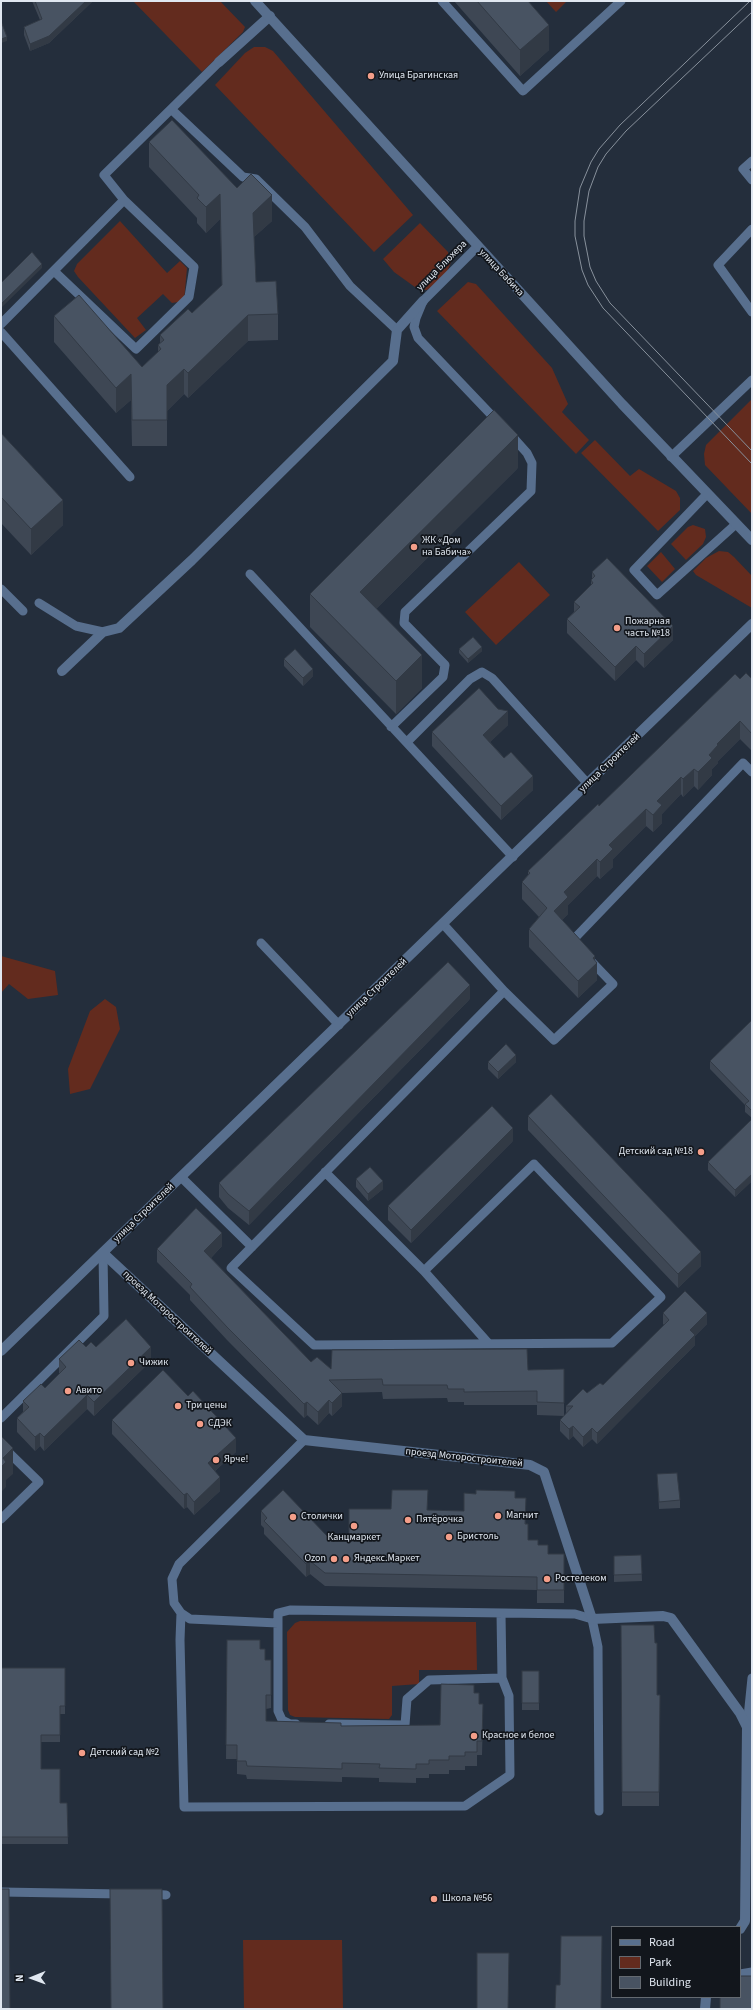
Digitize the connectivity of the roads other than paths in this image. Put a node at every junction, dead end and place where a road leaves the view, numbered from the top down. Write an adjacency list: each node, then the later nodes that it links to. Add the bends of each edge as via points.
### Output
1 (255, 1): 4 (street, улица Бабича)
2 (442, 1): 3 (lane, via 523,92)
3 (621, 1)
4 (270, 16): 5 (street); 11 (street, улица Бабича)
5 (219, 62): 6 (lane)
6 (171, 109): 9 (lane, via 104,175); 16 (lane, via 243,177 256,178 305,227 350,286)
7 (752, 161): 8 (lane, via 744,169)
8 (752, 180)
9 (124, 200): 12 (lane); 12 (lane, via 194,267 189,297 136,349)
10 (752, 229): 14 (lane, via 718,266)
11 (477, 247): 13 (lane, улица Блюхера); 19 (street, улица Бабича)
12 (54, 271): 15 (lane)
13 (423, 301): 16 (street); 31 (lane, via 414,327 418,338 527,453 532,463 531,491 405,612 404,623 445,665 443,677)
14 (752, 312)
15 (1, 324)
16 (397, 330): 29 (street, via 393,361 170,581 119,628)
17 (1, 332): 20 (lane)
18 (752, 380): 19 (lane)
19 (671, 457): 21 (street, улица Бабича)
20 (130, 477)
21 (707, 494): 22 (street, улица Бабича); 22 (lane, via 634,570 657,596)
22 (736, 524): 23 (street, улица Бабича)
23 (752, 540)
24 (250, 574): 31 (lane)
25 (1, 589): 27 (lane)
26 (39, 603): 29 (lane, via 76,626)
27 (23, 611)
28 (752, 624): 34 (street, улица Строителей)
29 (103, 632): 30 (street)
30 (62, 671)
31 (391, 727): 32 (lane)
32 (407, 742): 34 (lane, via 470,680 482,672 492,678); 35 (lane)
33 (752, 772): 38 (lane, via 743,763 572,941 613,984 554,1040)
34 (588, 784): 35 (street, улица Строителей)
35 (513, 857): 36 (street, улица Строителей)
36 (443, 924): 38 (lane); 39 (street, улица Строителей)
37 (261, 943): 39 (lane)
38 (504, 990): 40 (lane)
39 (339, 1025): 41 (street, улица Строителей)
40 (325, 1172): 42 (lane); 44 (lane)
41 (181, 1177): 42 (lane); 43 (street, улица Строителей)
42 (252, 1247): 45 (lane, via 231,1268 314,1345)
43 (103, 1253): 46 (street, улица Строителей); 47 (lane, via 104,1316); 48 (street, проезд Моторостроителей)
44 (424, 1271): 45 (lane); 45 (lane, via 534,1164 661,1297 612,1343)
45 (488, 1344)
46 (2, 1348)
47 (1, 1418)
48 (304, 1440): 51 (lane, via 179,1564 172,1578 172,1590 174,1603); 53 (street, проезд Моторостроителей, via 530,1465 544,1472)
49 (1, 1445): 50 (lane, via 39,1482)
50 (1, 1519)
51 (181, 1613): 54 (lane, via 190,1618); 55 (lane, via 184,1807 464,1806 510,1775 509,1696)
52 (502, 1613): 53 (lane, via 575,1614); 54 (lane, via 290,1610 278,1614); 55 (lane)
53 (592, 1619): 59 (street, via 662,1616 670,1618 740,1713); 60 (lane, via 598,1647)
54 (278, 1623): 57 (lane, via 278,1711 282,1720 290,1724)
55 (502, 1678): 58 (lane, via 429,1680 407,1699 405,1725)
56 (752, 1678): 59 (lane)
57 (306, 1724)
58 (321, 1724)
59 (747, 1727): 63 (street, via 745,1921)
60 (599, 1811)
61 (1, 1892): 62 (lane)
62 (166, 1895)
63 (741, 1927)
64 (752, 1972): 65 (lane)
65 (741, 1974)
66 (706, 1998): 67 (street)
67 (705, 2009)

